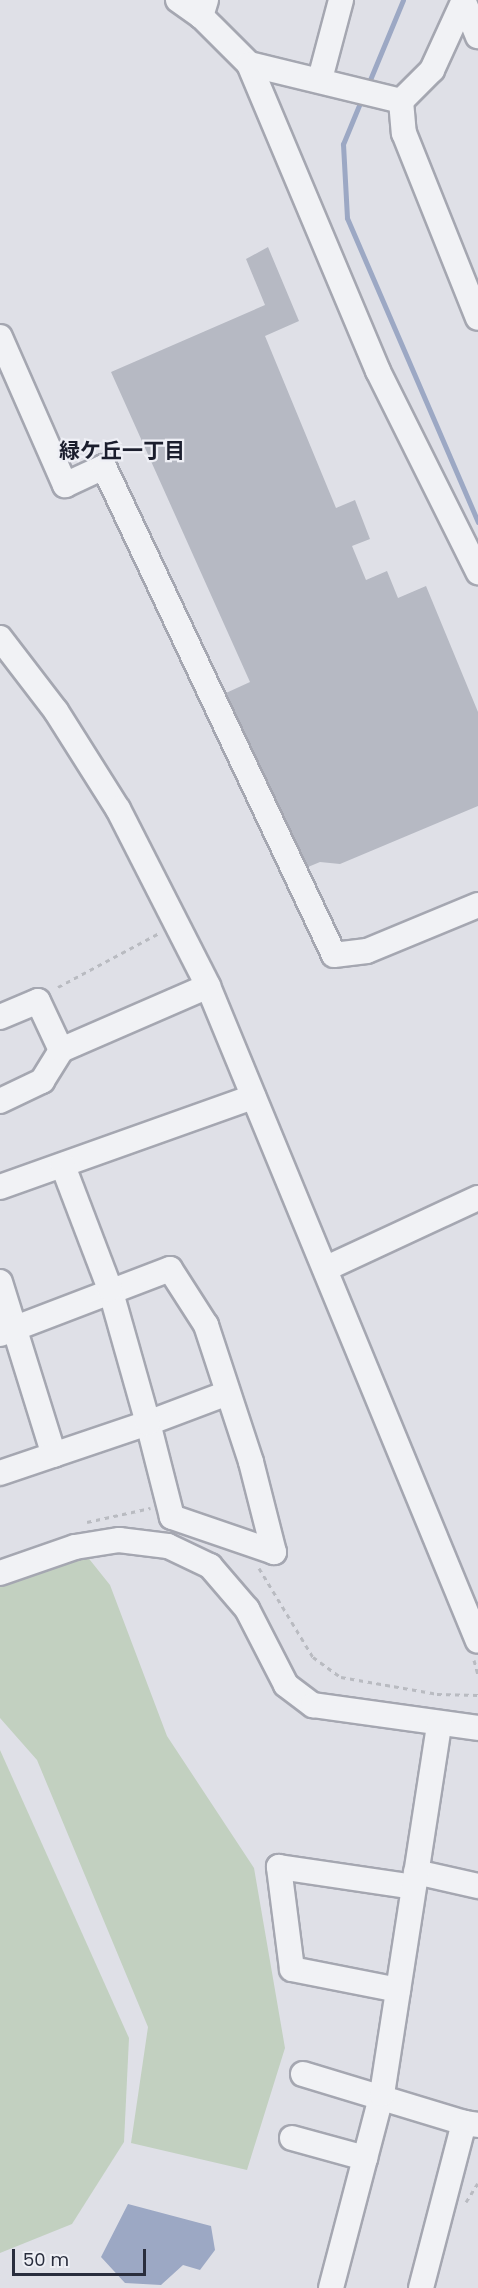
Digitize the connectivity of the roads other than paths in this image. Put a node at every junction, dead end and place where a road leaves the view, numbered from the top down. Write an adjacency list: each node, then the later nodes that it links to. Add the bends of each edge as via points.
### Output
1 (178, 0): 4 (street)
2 (341, 0): 7 (street)
3 (464, 1): 5 (street); 8 (street, via 432,70)
4 (203, 8): 6 (street)
5 (478, 36)
6 (249, 64): 7 (street); 11 (street, via 378,371)
7 (320, 79): 8 (street)
8 (393, 97): 9 (street)
9 (478, 318)
10 (0, 337): 13 (street, via 65,485 104,466 334,955 367,951)
11 (478, 572)
12 (0, 638): 14 (street, via 56,711 118,809)
13 (478, 905)
14 (208, 986): 16 (street); 17 (street)
15 (0, 1017): 16 (street, via 38,1001)
16 (61, 1050): 18 (street, via 42,1081)
17 (253, 1097): 19 (street); 22 (street)
18 (0, 1101)
19 (63, 1167): 20 (street); 24 (street)
20 (0, 1187)
21 (478, 1198): 22 (street)
22 (327, 1268): 31 (street)
23 (0, 1282): 25 (street)
24 (110, 1289): 25 (street); 26 (street, via 170,1269 206,1325); 27 (street)
25 (9, 1331): 28 (street)
26 (228, 1393): 27 (street); 27 (street, via 273,1552 172,1517)
27 (148, 1423): 28 (street)
28 (54, 1455): 29 (street)
29 (0, 1473)
30 (0, 1573): 32 (street, via 75,1547 119,1540 168,1546 210,1566 247,1609 286,1685 313,1705)
31 (476, 1625)
32 (439, 1724): 33 (street); 34 (street)
33 (478, 1728)
34 (415, 1879): 35 (street); 36 (street); 36 (street, via 279,1868 292,1970)
35 (478, 1886)
36 (398, 1990): 38 (street)
37 (303, 2074): 38 (street)
38 (381, 2098): 39 (street); 41 (street)
39 (471, 2124): 43 (street)
40 (292, 2138): 41 (street)
41 (365, 2158): 42 (street)
42 (331, 2288)
43 (421, 2288)

